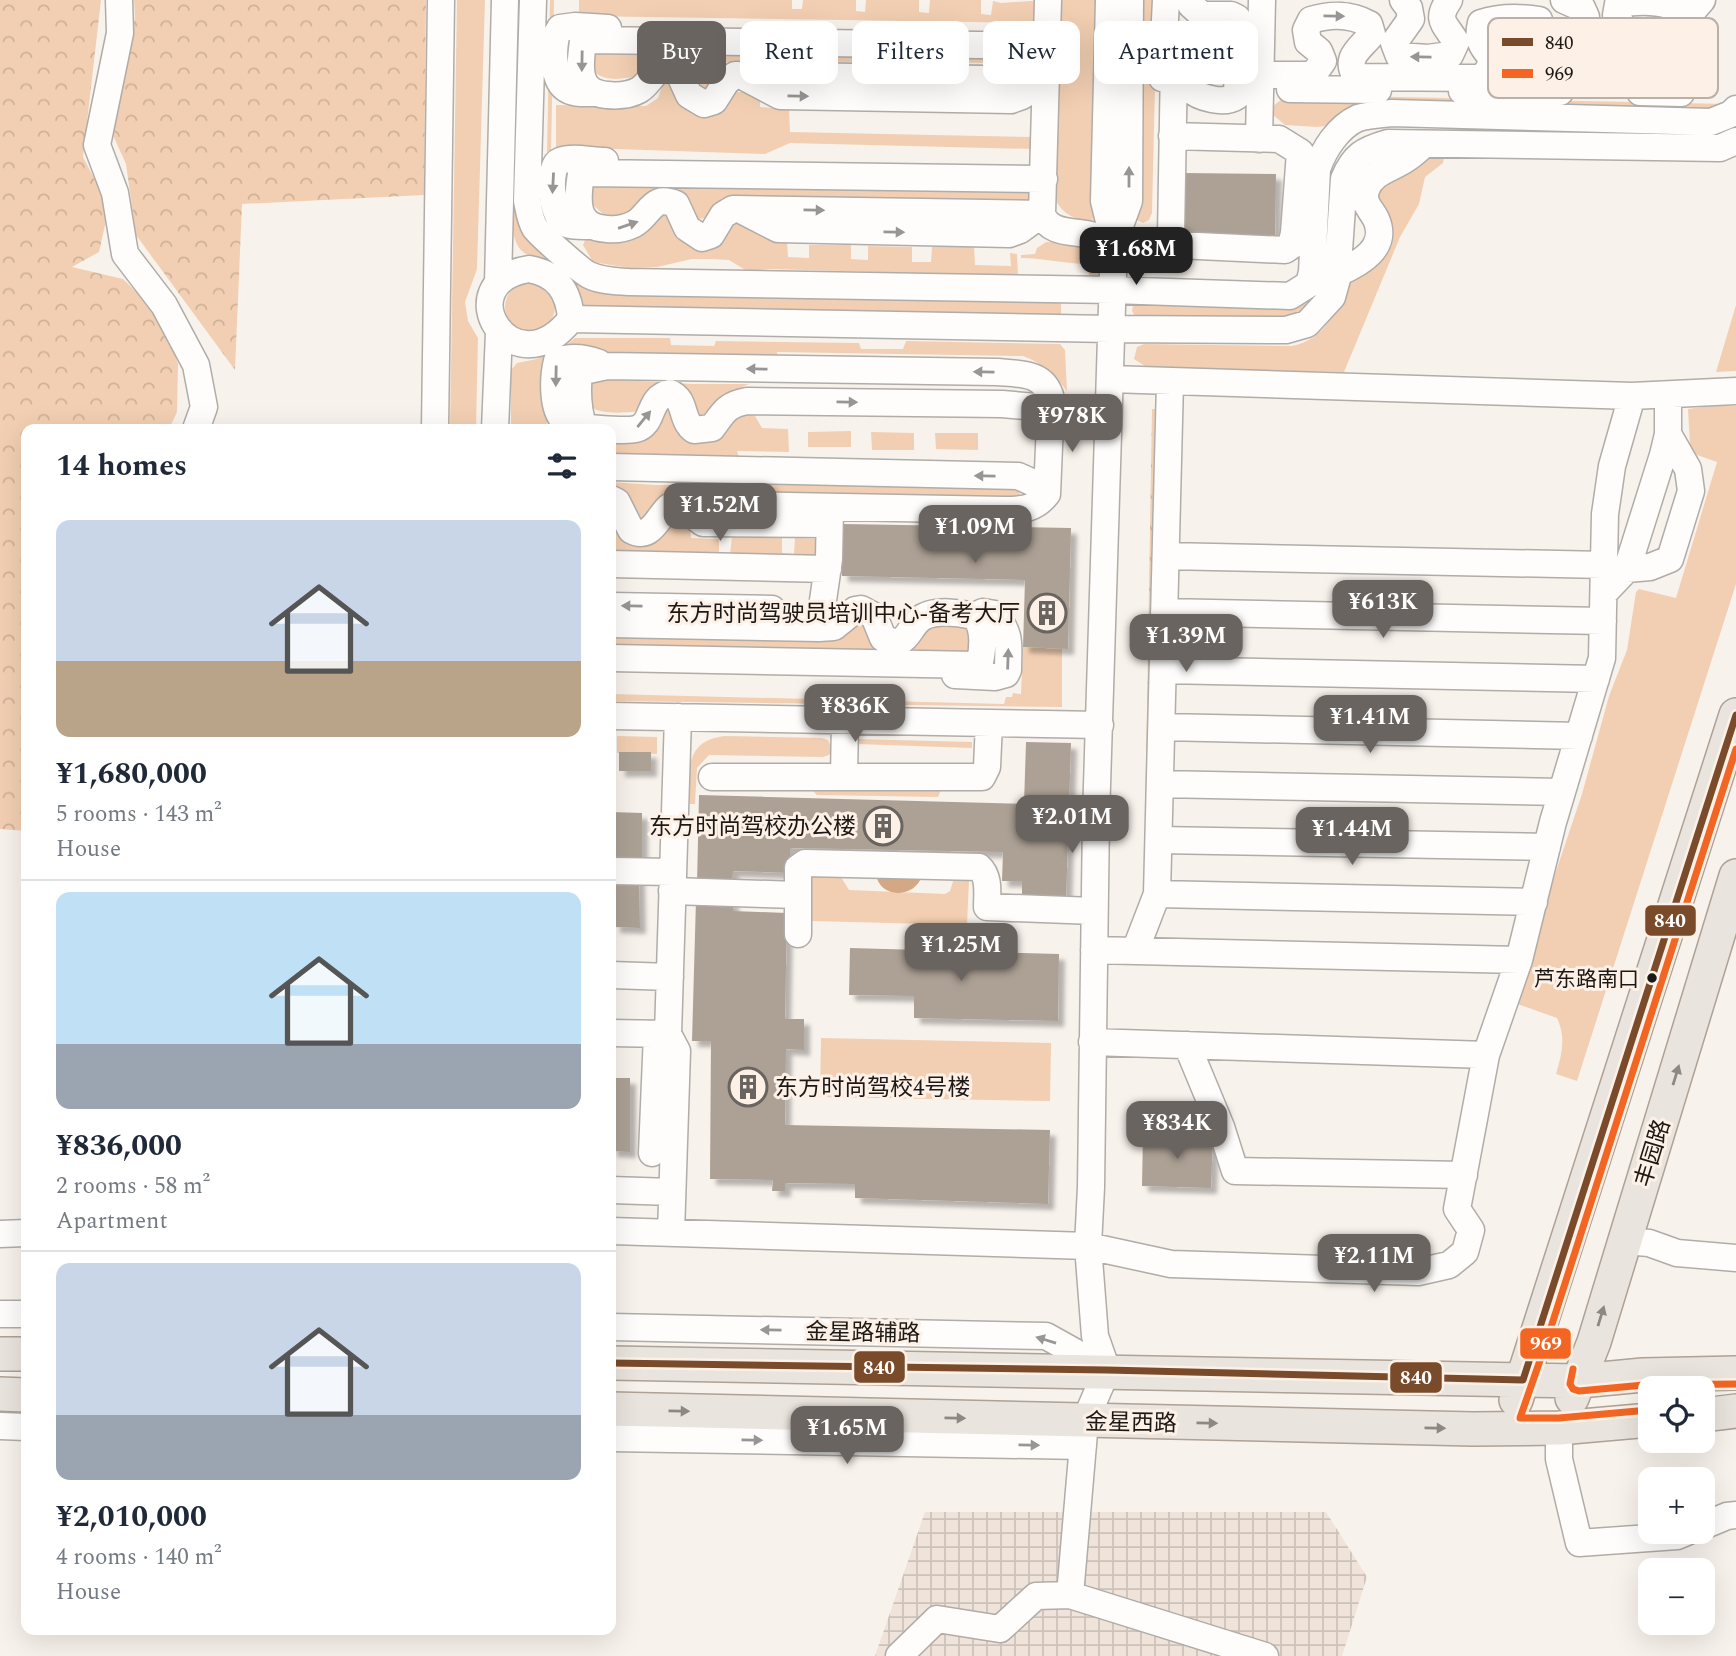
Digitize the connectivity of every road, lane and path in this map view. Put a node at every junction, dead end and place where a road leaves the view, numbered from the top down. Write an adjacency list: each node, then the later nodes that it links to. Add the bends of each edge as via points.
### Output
1 (119, 0): 47 (street, via 120,33 97,145 115,193 125,254 164,305 196,365 204,407)
2 (441, 0): 48 (street)
3 (505, 0): 36 (street)
4 (533, 0): 37 (street, via 527,201 534,227 589,275 628,282)
5 (1048, 0): 16 (street)
6 (1109, 0): 33 (street, via 1104,201)
7 (1130, 0): 33 (street, one-way to 7, via 1129,201)
8 (1262, 0): 22 (street)
9 (1403, 0): 10 (street, one-way to 9, via 1441,11 1442,22 1456,42 1454,48 1450,55 1428,58 1399,56 1394,43 1411,19)
10 (1449, 0)
11 (1564, 0): 14 (street, via 1582,8)
12 (1171, 1): 27 (street, via 1191,5 1202,15 1231,15 1240,25 1237,96 1233,99 1203,97 1188,88 1189,74 1213,61 1221,49 1211,32 1195,35 1174,63); 34 (street)
13 (1695, 7): 15 (street, via 1631,1 1618,5)
14 (1585, 18)
15 (1618, 18)
16 (1047, 21)
17 (1488, 21): 19 (street, one-way to 17, via 1479,33 1481,23)
18 (983, 39): 21 (street, one-way to 21, via 575,26 556,33 554,63 566,89 613,96 639,90 662,69 670,68 678,71 689,95 704,104 714,102 735,75)
19 (1488, 54)
20 (1488, 70): 22 (street, one-way to 20, via 1313,75 1323,61 1308,42 1306,30 1311,20 1324,16 1357,17 1368,24 1372,34 1351,59 1356,77 1482,78)
21 (983, 79)
22 (1260, 82): 24 (street); 30 (street)
23 (1045, 84): 31 (street)
24 (1488, 88)
25 (1736, 109): 26 (street, via 1711,122 1392,113 1359,118)
26 (1339, 131): 30 (street); 30 (street, via 1322,154)
27 (1172, 136): 30 (street); 34 (street, via 1171,234)
28 (1736, 141): 29 (street, via 1720,148)
29 (1424, 144): 35 (street, via 1378,174 1366,188 1364,200 1379,232 1377,244 1359,265); 35 (street, via 1388,144 1367,150 1351,163 1344,179)
30 (1289, 150): 34 (street, via 1291,246 1285,250); 37 (street, via 1314,258 1308,284 1300,292 1290,296)
31 (1044, 174): 32 (street); 32 (street, one-way to 32, via 588,173 581,174 579,204 582,219 590,226 611,229 636,223 659,202 668,201 676,204 687,228 702,237 711,235 723,215 733,209)
32 (1042, 214): 33 (street, via 1045,223 1058,231)
33 (1114, 242): 34 (street); 37 (street)
34 (1162, 244)
35 (1338, 273): 39 (street, via 1332,298 1323,309 1307,324 1286,330)
36 (498, 283): 38 (street, via 514,272 542,271 563,287); 40 (street, via 488,309)
37 (1112, 290): 39 (street)
38 (571, 318): 39 (street); 40 (street, via 552,338 530,345 516,343)
39 (1110, 329): 41 (street)
40 (499, 332): 49 (street)
41 (1110, 379): 42 (street); 76 (street)
42 (1170, 382): 45 (street); 57 (street)
43 (1736, 391): 44 (street)
44 (1668, 395): 45 (street); 52 (street)
45 (1632, 396): 59 (street, via 1612,466 1605,514)
46 (1050, 412): 50 (street, one-way to 50, via 1045,383 1023,374 607,366 579,372 578,409); 51 (street, one-way to 46, via 636,429 647,420 656,400 670,393 681,401 686,422 694,430 712,428 734,403 747,401 1002,404); 54 (street)
47 (198, 424)
48 (435, 424)
49 (495, 424)
50 (583, 424)
51 (616, 429)
52 (1668, 434): 59 (street, via 1664,455); 59 (street, via 1688,469 1691,491 1670,559 1650,567)
53 (616, 467): 54 (street, one-way to 53, via 1018,476)
54 (1047, 494): 56 (street, via 1040,504 1019,510)
55 (616, 502): 56 (street, via 635,533 647,532 669,507 685,504 703,523)
56 (830, 515): 60 (street)
57 (1166, 556): 59 (street); 62 (street)
58 (616, 564): 60 (street)
59 (1616, 567): 64 (street, via 1604,593)
60 (828, 569): 65 (street)
61 (616, 606): 65 (street, one-way to 61, via 799,610)
62 (1164, 612): 64 (street); 69 (street)
63 (975, 616): 65 (street, via 930,614 921,617 904,639 894,642 883,638 874,616 861,609 835,627); 67 (street, via 982,629 982,653 976,665); 68 (street, one-way to 63, via 1006,674 1009,634 995,614)
64 (1603, 621): 70 (street)
65 (820, 622): 66 (street)
66 (616, 624)
67 (616, 658)
68 (616, 668)
69 (1163, 670): 70 (street); 77 (street)
70 (1596, 679): 78 (street)
71 (1736, 715): 107 (main road)
72 (616, 716): 73 (street)
73 (678, 717): 74 (street); 87 (street)
74 (845, 720): 75 (street); 80 (street)
75 (989, 723): 76 (street); 80 (street, via 987,767 982,777)
76 (1100, 725): 91 (street)
77 (1162, 727): 78 (street); 81 (street)
78 (1578, 736): 82 (street)
79 (712, 777): 80 (street)
80 (844, 777)
81 (1160, 784): 82 (street); 83 (street)
82 (1562, 792): 84 (street)
83 (1159, 840): 84 (street); 88 (street)
84 (1547, 847): 90 (street)
85 (616, 872): 87 (street)
86 (1736, 876): 113 (main road, 丰园路, one-way to 86)
87 (673, 882): 89 (street); 97 (street)
88 (1157, 894): 90 (street); 94 (street)
89 (797, 895): 91 (street, via 798,868 805,863 979,867 987,878 987,907); 92 (street)
90 (1534, 902): 95 (street)
91 (1094, 911): 93 (street)
92 (798, 934)
93 (1094, 950): 94 (street); 100 (street)
94 (1135, 951): 95 (street)
95 (1519, 960): 102 (street)
96 (616, 975): 97 (street)
97 (670, 977): 99 (street)
98 (616, 1033): 99 (street)
99 (662, 1034): 103 (street); 106 (street, via 677,1051)
100 (1092, 1042): 101 (street); 112 (street)
101 (1187, 1045): 102 (street); 104 (street, via 1235,1171)
102 (1486, 1055): 104 (street)
103 (652, 1153)
104 (1464, 1175): 112 (street, via 1458,1209 1471,1230 1465,1252 1449,1265 1418,1272 1171,1264)
105 (616, 1190): 106 (street)
106 (673, 1192): 110 (street)
107 (1574, 1222): 113 (main road, via 1586,1247 1604,1257); 123 (main road)
108 (616, 1231): 110 (street)
109 (21, 1233): 111 (street)
110 (671, 1233): 112 (street)
111 (0, 1234)
112 (1088, 1246): 121 (street, via 1095,1336)
113 (1623, 1247): 114 (street, via 1649,1243 1677,1253); 124 (main road, 丰园路, one-way to 113)
114 (1736, 1258)
115 (0, 1314): 116 (street)
116 (21, 1314)
117 (616, 1327): 121 (street, 金星路辅路, one-way to 117, via 1045,1336)
118 (0, 1354): 119 (main road)
119 (21, 1354)
120 (616, 1363): 121 (main road)
121 (1107, 1370): 123 (main road); 133 (street)
122 (1736, 1373): 124 (main road)
123 (1523, 1380): 124 (main road); 131 (main road)
124 (1580, 1381): 132 (main road, 丰园路)
125 (0, 1394): 126 (main road)
126 (21, 1395)
127 (616, 1409): 133 (main road, 金星西路, one-way to 133)
128 (1638, 1421): 132 (main road, 金星西路)
129 (0, 1426): 130 (street)
130 (21, 1427)
131 (1506, 1428): 132 (main road, 金星西路); 133 (main road, 金星西路, one-way to 131)
132 (1559, 1428): 137 (street, via 1559,1459 1579,1544)
133 (1084, 1434): 134 (street, one-way to 133); 138 (street)
134 (616, 1438)
135 (1736, 1515): 136 (street)
136 (1715, 1521)
137 (1638, 1539)
138 (1070, 1595): 139 (street); 140 (street, via 1037,1596 1000,1629 937,1619)
139 (1190, 1645): 141 (street)
140 (899, 1656)
141 (1265, 1656)

